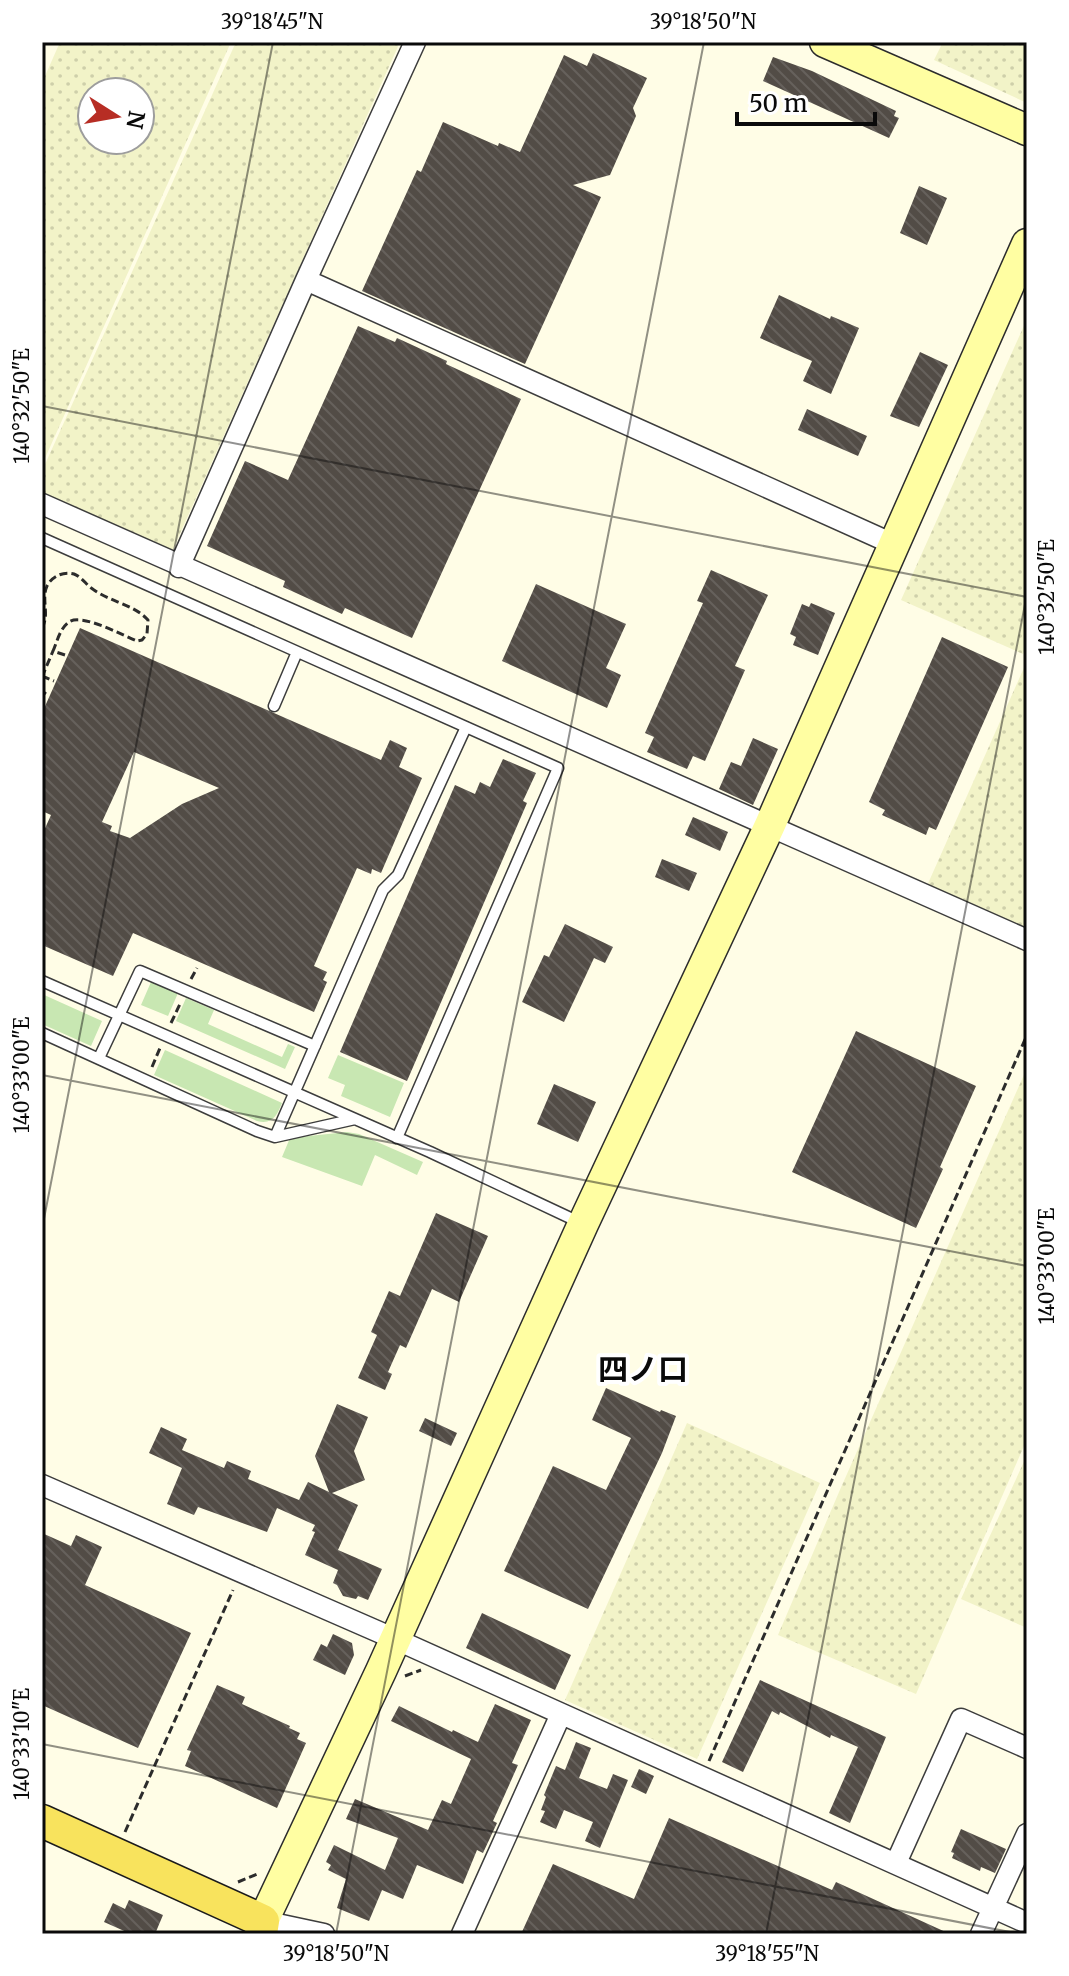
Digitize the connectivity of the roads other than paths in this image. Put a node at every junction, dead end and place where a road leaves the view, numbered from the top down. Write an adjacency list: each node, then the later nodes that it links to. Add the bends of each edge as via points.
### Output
1 (415, 42): 5 (street)
2 (825, 42): 3 (street)
3 (1027, 130)
4 (1027, 244): 8 (street)
5 (306, 280): 8 (street); 9 (street)
6 (42, 504): 9 (street)
7 (42, 538): 10 (lane)
8 (893, 544): 13 (street)
9 (179, 567): 13 (street)
10 (297, 652): 11 (lane); 12 (lane)
11 (274, 706)
12 (466, 727): 18 (lane, via 398,875 383,890); 25 (lane, via 558,768)
13 (770, 825): 14 (street); 26 (street)
14 (1027, 940)
15 (42, 981): 16 (lane)
16 (119, 1015): 18 (lane, via 140,971); 19 (lane); 20 (lane)
17 (42, 1033): 19 (lane)
18 (315, 1046): 20 (lane)
19 (99, 1058): 24 (lane)
20 (296, 1093): 21 (lane); 22 (lane)
21 (287, 1110): 23 (lane, via 290,1126); 24 (lane)
22 (355, 1119): 23 (lane); 25 (lane)
23 (302, 1131): 24 (lane)
24 (275, 1137)
25 (397, 1138): 26 (lane)
26 (583, 1224): 28 (street)
27 (42, 1485): 28 (street)
28 (395, 1639): 29 (street); 36 (street)
29 (561, 1714): 33 (street); 38 (street)
30 (1027, 1748): 33 (street, via 961,1719)
31 (42, 1821): 36 (main road)
32 (1027, 1834): 34 (street)
33 (896, 1863): 34 (street)
34 (993, 1908): 35 (street); 39 (street)
35 (1027, 1923)
36 (262, 1928): 37 (street)
37 (324, 1934)
38 (462, 1934)
39 (981, 1934)

